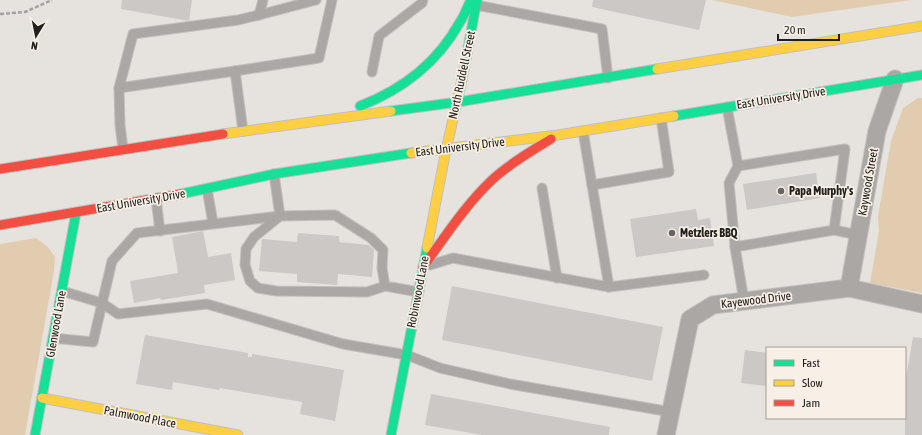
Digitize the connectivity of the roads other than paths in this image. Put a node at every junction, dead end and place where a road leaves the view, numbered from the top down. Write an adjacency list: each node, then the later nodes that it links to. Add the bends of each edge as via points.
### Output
1 (263, 0): 6 (lane)
2 (316, 0): 6 (lane)
3 (332, 0): 8 (lane, via 319,58)
4 (423, 0): 9 (lane, via 379,36)
5 (475, 2): 11 (lane, via 602,29); 14 (main road, North Ruddell Street); 17 (main road, via 442,48 418,74 371,103)
6 (259, 15): 13 (lane, via 133,34)
7 (922, 26): 11 (main road)
8 (235, 71): 13 (lane); 19 (lane)
9 (372, 72)
10 (922, 75): 12 (main road, East University Drive)
11 (608, 78): 14 (main road)
12 (895, 79): 15 (main road, East University Drive); 36 (street, Kaywood Street, via 877,130)
13 (119, 88): 21 (lane)
14 (458, 102): 17 (main road); 22 (main road, North Ruddell Street)
15 (727, 106): 16 (main road, East University Drive); 23 (lane)
16 (660, 118): 18 (main road, East University Drive); 26 (lane, via 669,172)
17 (319, 120): 19 (main road)
18 (583, 130): 20 (main road, East University Drive); 26 (lane)
19 (243, 131): 21 (main road)
20 (558, 135): 22 (main road, East University Drive); 38 (main road, via 494,178 476,196)
21 (123, 149): 24 (main road)
22 (446, 150): 25 (main road, East University Drive); 38 (main road, Robinwood Lane)
23 (738, 166): 34 (lane, via 845,149); 37 (lane, via 729,184)
24 (0, 169)
25 (274, 174): 28 (main road, East University Drive); 31 (lane)
26 (592, 185): 42 (lane)
27 (542, 188): 40 (lane)
28 (208, 189): 29 (main road, East University Drive); 32 (lane)
29 (156, 199): 30 (main road, East University Drive); 35 (lane)
30 (76, 213): 33 (main road, East University Drive); 44 (main road, Glenwood Lane)
31 (280, 216): 32 (lane); 41 (lane, via 336,215 371,238 383,250); 41 (lane, via 254,236 246,249 245,265 248,276 258,288 276,291 367,292)
32 (213, 223): 35 (lane)
33 (0, 225)
34 (834, 230): 36 (lane); 37 (lane)
35 (160, 231): 47 (lane, via 137,234 112,261)
36 (858, 235): 43 (street, Kaywood Street)
37 (735, 247): 46 (lane)
38 (423, 267): 40 (lane, via 453,258); 45 (main road, Robinwood Lane)
39 (704, 275): 42 (lane)
40 (557, 278): 42 (lane)
41 (385, 286): 45 (lane)
42 (609, 287)
43 (849, 288): 46 (street, Kayewood Drive); 48 (street, Kayewood Drive)
44 (62, 291): 47 (lane); 49 (main road, Glenwood Lane)
45 (418, 292): 50 (main road, Robinwood Lane)
46 (744, 301): 52 (street, Kayewood Drive, via 713,305 690,319)
47 (102, 303): 49 (lane, via 93,342); 50 (lane, via 118,314 207,304 343,344)
48 (922, 304)
49 (53, 338): 51 (main road, Glenwood Lane)
50 (406, 355): 52 (lane, via 440,368 510,384); 55 (main road, Robinwood Lane)
51 (42, 398): 53 (main road, Glenwood Lane); 54 (main road, Palmwood Place)
52 (671, 412): 56 (street, Kayewood Drive)
53 (35, 435)
54 (238, 435)
55 (391, 435)
56 (666, 435)

